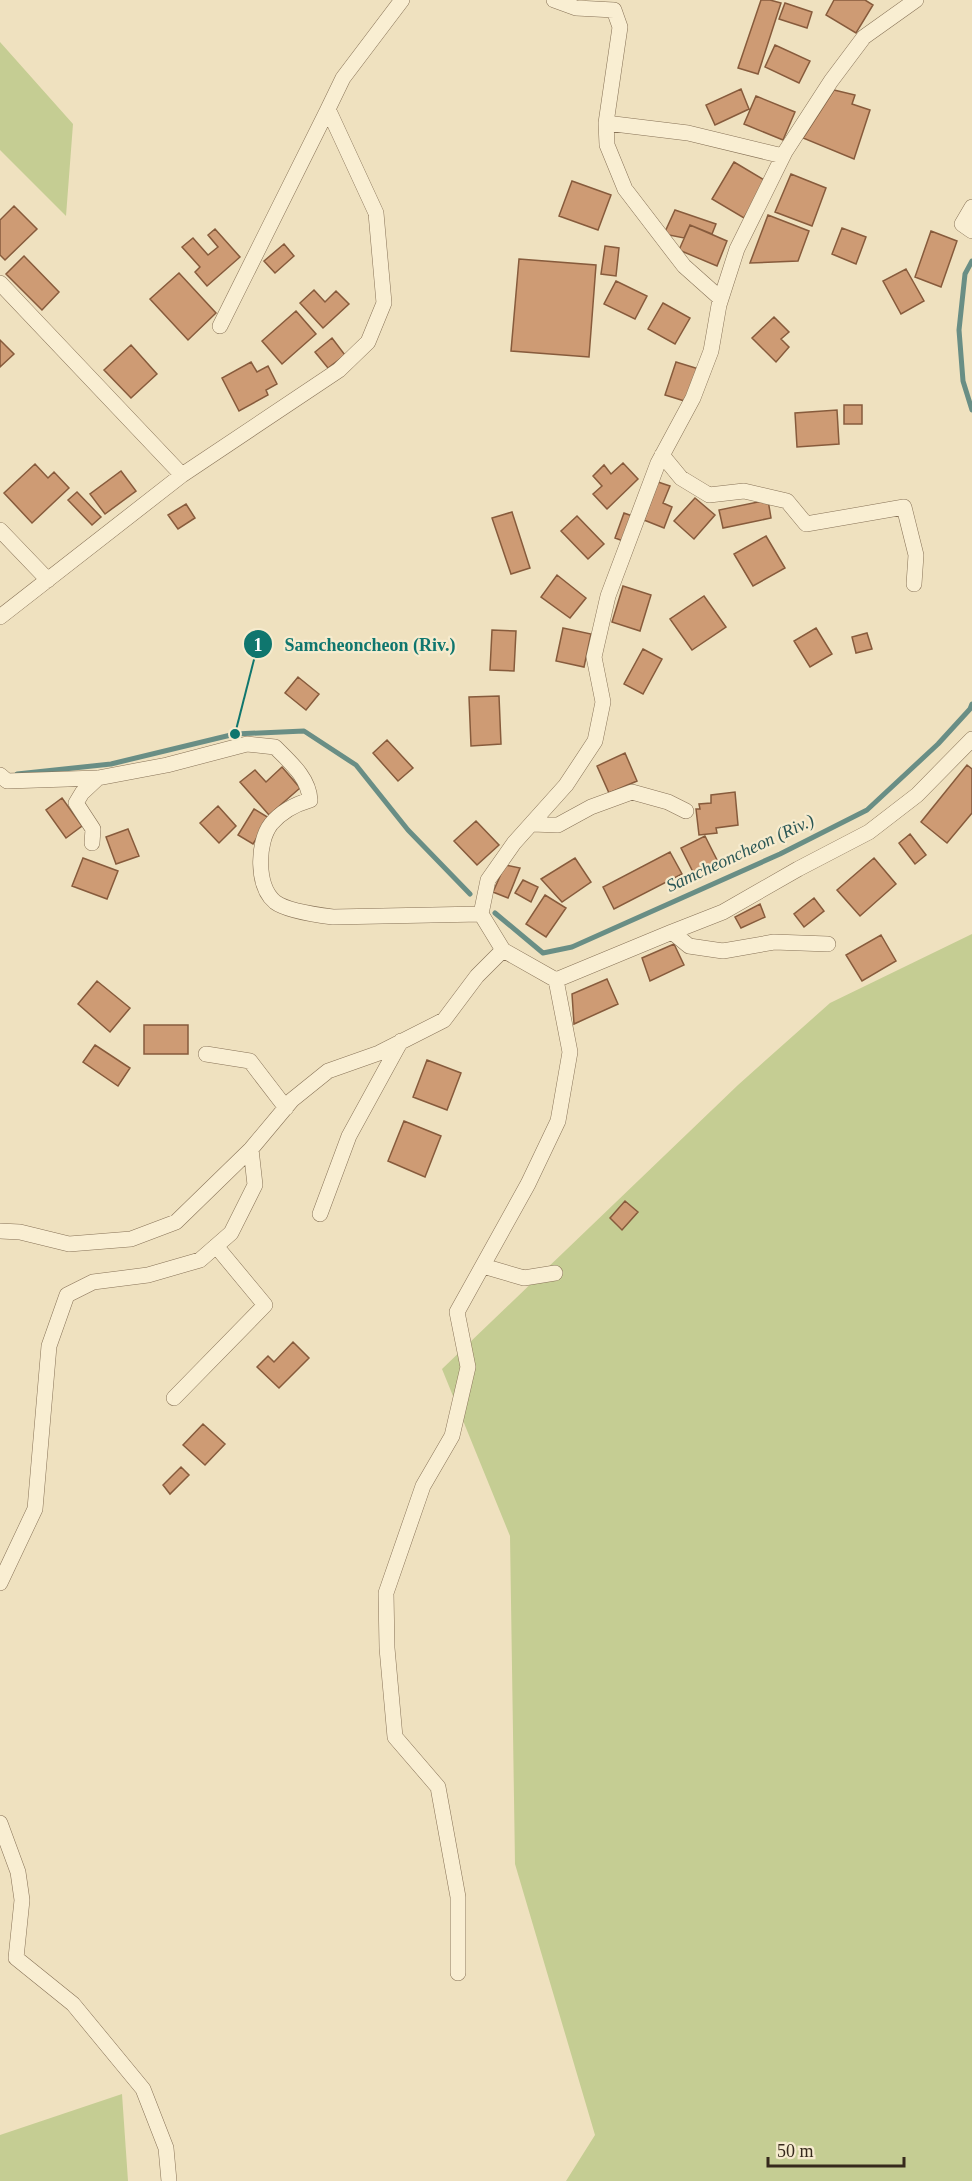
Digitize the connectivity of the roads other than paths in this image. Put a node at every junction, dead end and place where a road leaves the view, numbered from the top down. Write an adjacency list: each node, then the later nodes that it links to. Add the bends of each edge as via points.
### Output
1 (402, 0): 4 (street, via 343,78)
2 (554, 0): 5 (street, via 576,8 614,10 620,27)
3 (916, 0): 6 (street, via 864,37)
4 (328, 109): 11 (street); 13 (street, via 376,213 384,303 368,342 339,370)
5 (606, 123): 6 (street, via 688,133); 10 (street, via 607,145 625,189 684,266)
6 (783, 156): 10 (street, via 737,249)
7 (972, 207): 8 (street, via 962,224)
8 (972, 231)
9 (0, 283): 13 (street)
10 (721, 299): 12 (street, via 711,351 693,398)
11 (220, 326)
12 (662, 455): 16 (street, via 681,478 709,495 744,491 787,501 806,524 904,507 916,555); 22 (street, via 608,596 594,657 603,702 595,741 566,785)
13 (182, 475): 15 (street)
14 (0, 530): 15 (street)
15 (48, 580): 17 (street)
16 (914, 584)
17 (0, 617)
18 (972, 739): 25 (street, via 917,795 869,832 723,912)
19 (4, 778): 20 (street)
20 (98, 778): 23 (street, via 76,803 93,829); 24 (street, via 248,744 275,747 310,789 310,800 294,805 272,824 263,839 261,868 266,892 276,903 333,917)
21 (686, 811): 22 (street, via 632,792 558,825)
22 (532, 824): 24 (street, via 488,880)
23 (92, 843)
24 (481, 914): 27 (street)
25 (672, 932): 26 (street, via 689,946 723,951 774,942); 28 (street)
26 (828, 944)
27 (503, 950): 28 (street); 29 (street, via 477,976 444,1020)
28 (556, 980): 36 (street, via 570,1052 558,1120)
29 (401, 1041): 31 (street, via 328,1071); 33 (street, via 349,1136)
30 (207, 1054): 31 (street, via 250,1060)
31 (286, 1108): 32 (street)
32 (251, 1149): 34 (street, via 176,1222 131,1239 69,1244); 35 (street, via 255,1185 231,1233)
33 (320, 1214)
34 (0, 1231)
35 (216, 1246): 38 (street, via 265,1305); 39 (street, via 200,1260 148,1275 93,1282 67,1295 49,1346 35,1509)
36 (483, 1266): 37 (street, via 524,1278); 41 (street, via 457,1312 468,1367 452,1436 423,1486 386,1593 395,1737 438,1786 459,1897)
37 (555, 1273)
38 (174, 1398)
39 (0, 1583)
40 (0, 1823): 42 (street, via 18,1872 22,1900 16,1958 73,2004 143,2089 166,2148)
41 (458, 1973)
42 (169, 2181)

